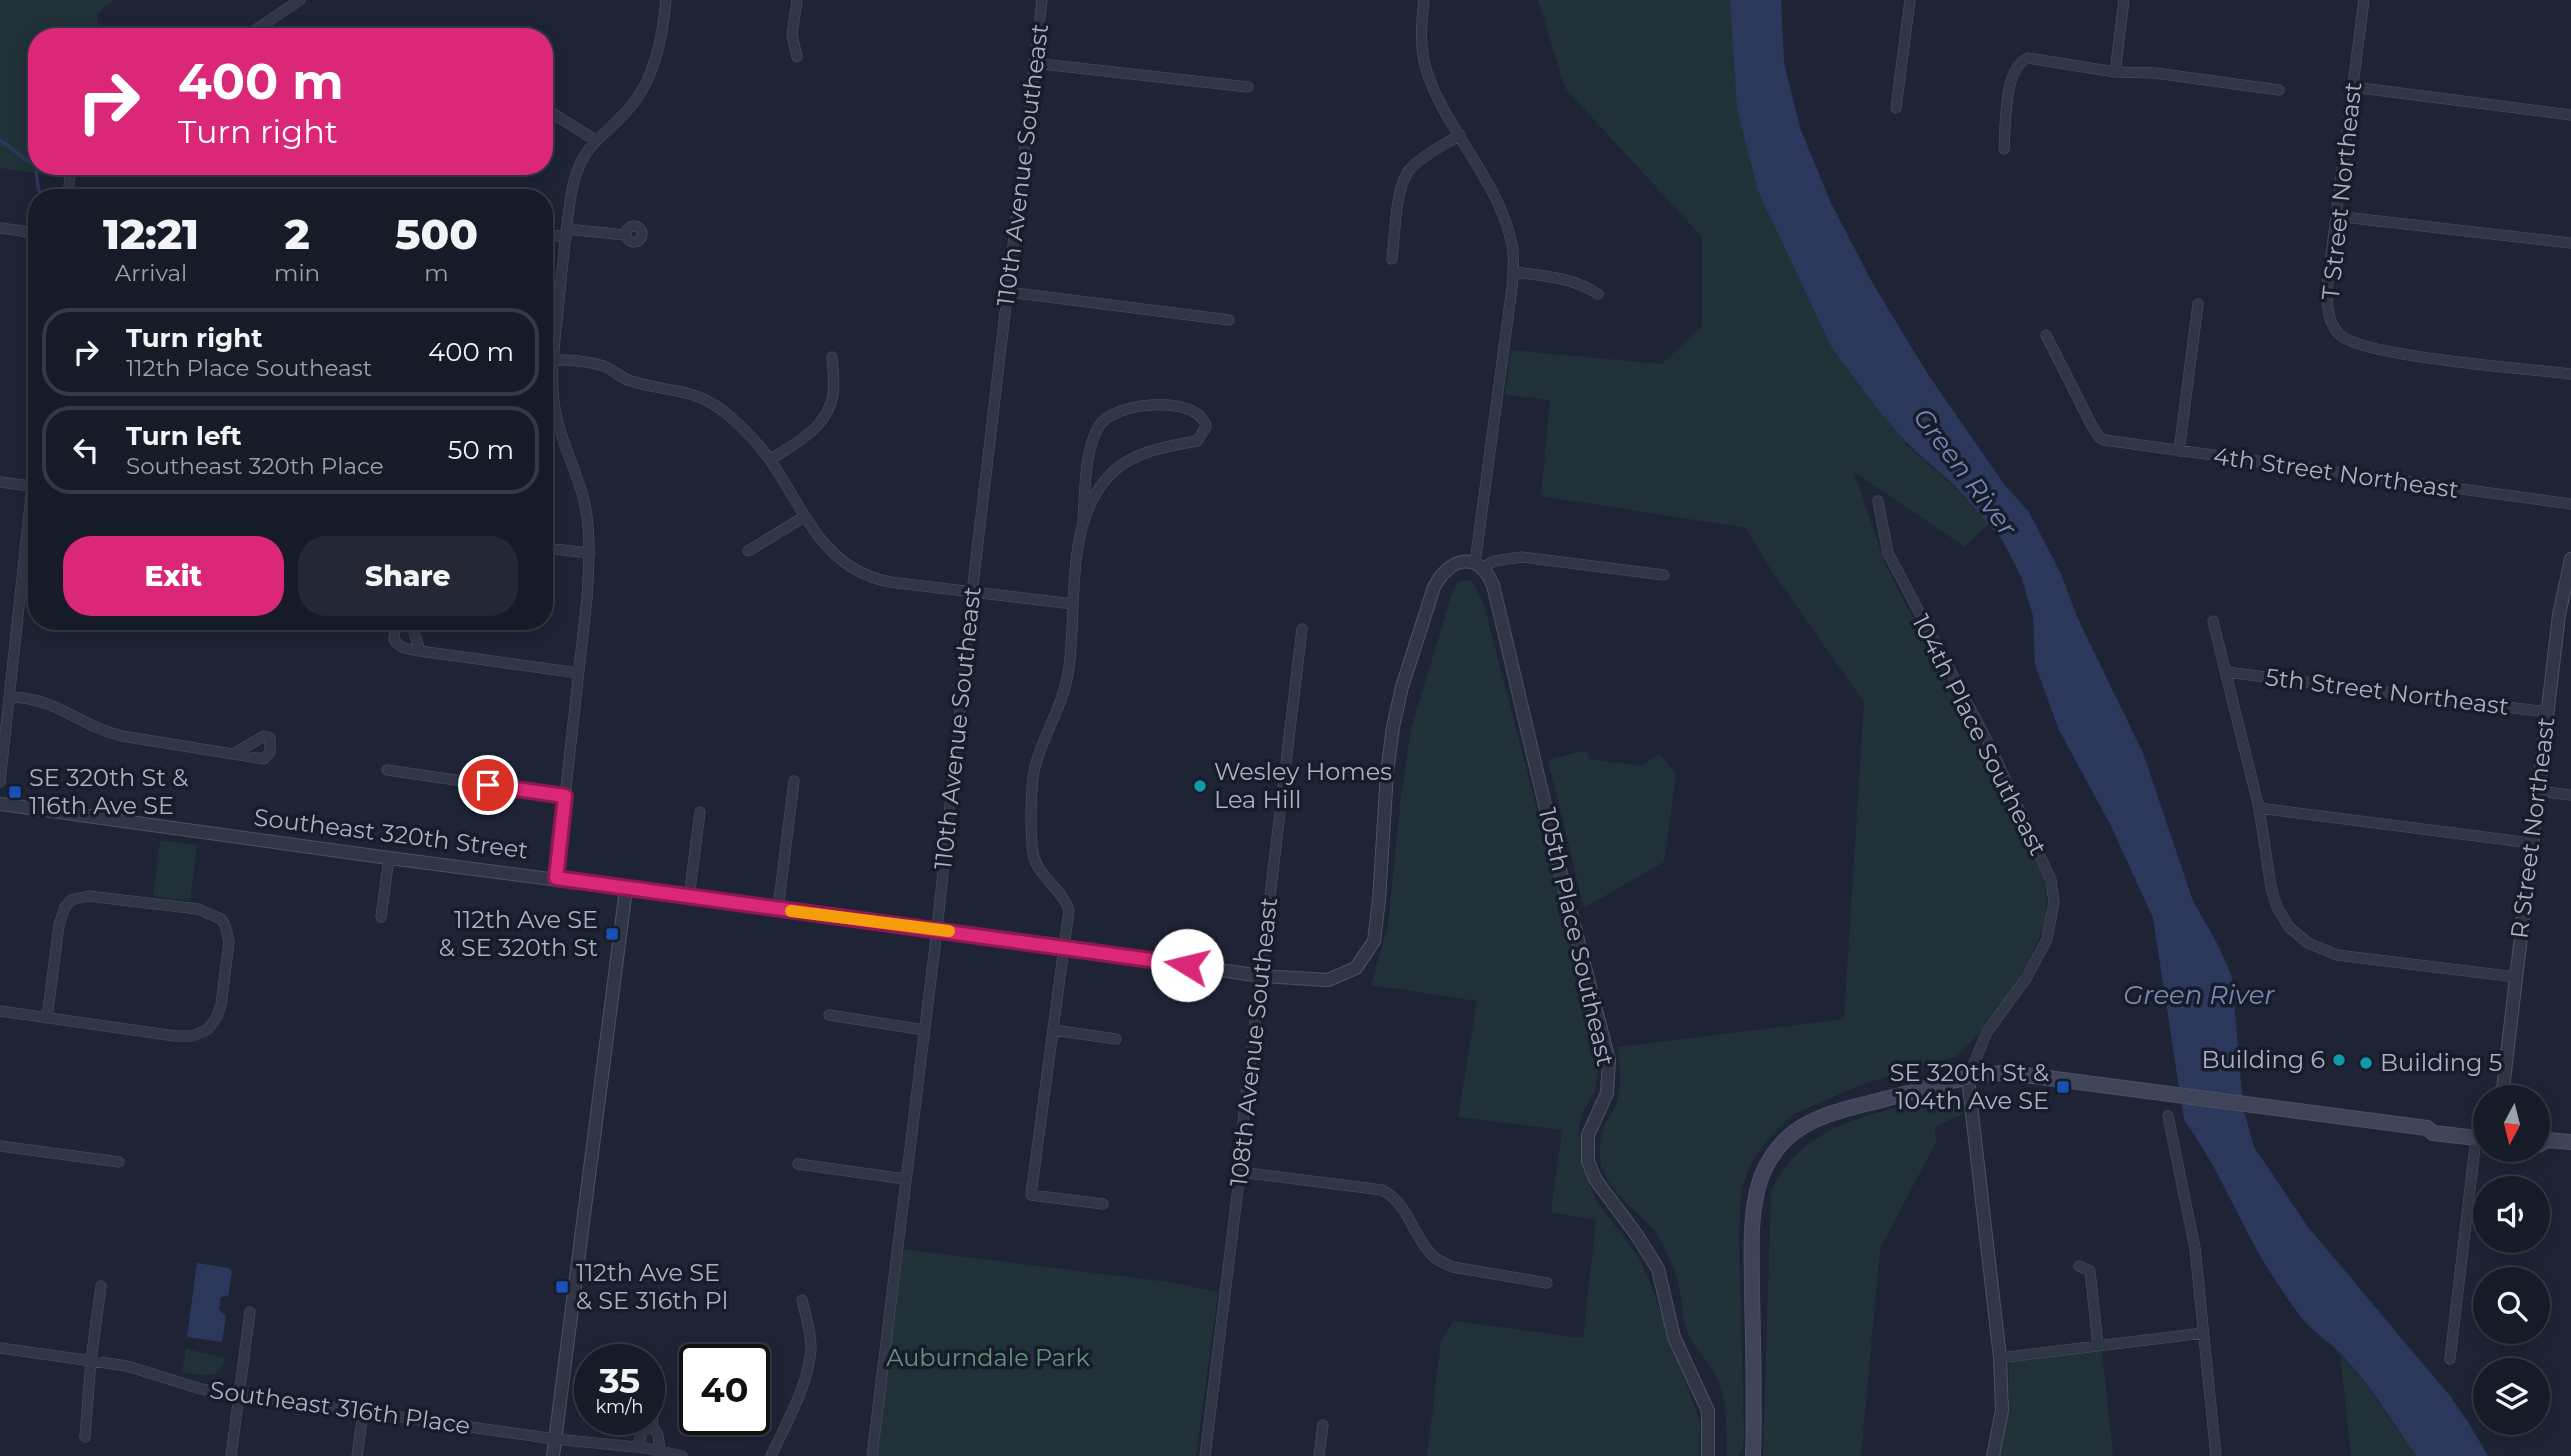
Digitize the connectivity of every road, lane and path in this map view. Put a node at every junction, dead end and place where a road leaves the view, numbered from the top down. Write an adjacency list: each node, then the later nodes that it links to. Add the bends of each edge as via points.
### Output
1 (300, 0): 9 (street)
2 (666, 0): 20 (street, via 659,46 646,83 629,109)
3 (797, 0): 10 (street, via 793,35)
4 (1042, 0): 11 (street, 110th Avenue Southeast)
5 (1424, 0): 19 (street, via 1421,35 1426,67)
6 (1910, 0): 16 (street)
7 (2124, 0): 12 (street)
8 (2364, 0): 13 (street, T Street Northeast)
9 (258, 28)
10 (797, 57)
11 (1033, 63): 14 (street); 31 (street, 110th Avenue Southeast)
12 (2115, 72): 15 (street); 21 (street, via 2034,58 2022,61 2008,91)
13 (2353, 86): 18 (street); 22 (street, T Street Northeast)
14 (1248, 87)
15 (2279, 90)
16 (1896, 108)
17 (553, 114): 20 (street)
18 (2571, 115)
19 (1460, 135): 29 (street, via 1405,176); 30 (street, via 1504,220 1512,244)
20 (595, 141): 25 (street, via 576,175)
21 (2004, 149)
22 (2335, 216): 28 (street); 39 (street, T Street Northeast, via 2327,287 2330,319 2347,340 2380,351)
23 (0, 228): 24 (street)
24 (28, 232)
25 (566, 233): 26 (street); 27 (street); 35 (street)
26 (553, 234)
27 (625, 234)
28 (2571, 243)
29 (1392, 259)
30 (1513, 272): 32 (street, via 1561,278); 54 (street)
31 (1008, 292): 34 (street); 58 (street, 110th Avenue Southeast)
32 (1598, 294)
33 (2198, 304): 41 (street)
34 (1229, 320)
35 (553, 329)
36 (2046, 335): 41 (street, 4th Street Northeast, via 2101,439)
37 (832, 357): 42 (street, via 834,393 825,415 814,430)
38 (553, 359): 42 (street, via 596,364 630,381 699,396 733,420)
39 (2571, 374)
40 (553, 395): 52 (street, via 583,495)
41 (2179, 452): 46 (street, 4th Street Northeast)
42 (770, 460): 48 (street)
43 (0, 482): 44 (street)
44 (28, 485)
45 (1878, 501): 94 (street, 104th Place Southeast, via 1888,553 1991,748 2051,880 2054,902 2047,939 2027,977 1987,1032)
46 (2571, 504)
47 (28, 517): 56 (street)
48 (804, 517): 51 (street); 58 (street, via 842,561 864,575)
49 (1083, 521): 49 (street, via 1102,484 1125,461 1197,442 1206,427 1199,412 1152,405 1122,409 1107,418 1099,427 1088,461); 59 (street)
50 (553, 549): 52 (street)
51 (748, 551)
52 (590, 552): 64 (street)
53 (2571, 559): 66 (street, R Street Northeast)
54 (1478, 566): 55 (street, via 1522,557); 86 (street, Southeast 320th Street, via 1460,561 1441,574 1402,687 1389,750 1377,922 1371,948 1356,968 1328,980); 135 (street, 105th Place Southeast, via 1495,594 1607,1048 1609,1082 1588,1135 1588,1161 1595,1179 1658,1269 1674,1336 1709,1414)
55 (1664, 575)
56 (22, 581): 57 (street); 65 (street)
57 (28, 581)
58 (972, 593): 59 (street); 84 (street, 110th Avenue Southeast)
59 (1073, 604): 85 (street, via 1072,647 1063,699 1033,775 1034,857 1067,905)
60 (2213, 621): 63 (street)
61 (1302, 629): 86 (street, 108th Avenue Southeast)
62 (419, 651): 64 (street)
63 (2226, 672): 66 (street, 5th Street Northeast); 75 (street)
64 (578, 673): 73 (street)
65 (10, 697): 67 (street, via 43,701 111,734); 70 (street)
66 (2547, 712): 71 (street, R Street Northeast)
67 (233, 754)
68 (387, 769): 73 (street)
69 (794, 781): 82 (street)
70 (0, 782)
71 (2537, 791): 72 (street); 77 (street, R Street Northeast)
72 (2571, 795)
73 (565, 796): 79 (street)
74 (0, 804): 78 (street, Southeast 320th Street)
75 (2259, 808): 77 (street); 87 (street, via 2271,887 2285,921 2308,943 2345,956)
76 (700, 811): 81 (street)
77 (2531, 844): 87 (street, R Street Northeast)
78 (389, 858): 79 (street, Southeast 320th Street); 83 (street)
79 (556, 878): 80 (street, Southeast 320th Street)
80 (626, 889): 81 (street, Southeast 320th Street); 124 (street)
81 (689, 897): 82 (street, Southeast 320th Street)
82 (778, 909): 84 (street, Southeast 320th Street)
83 (381, 917)
84 (937, 930): 85 (street, Southeast 320th Street); 91 (street, 110th Avenue Southeast)
85 (1065, 946): 86 (street, Southeast 320th Street); 92 (street)
86 (1260, 976): 104 (street, 108th Avenue Southeast)
87 (2516, 977): 95 (street, R Street Northeast)
88 (0, 1011): 90 (street)
89 (829, 1015): 91 (street)
90 (47, 1018): 90 (street, via 59,925 69,902 81,896 198,909 221,919 228,932 217,1017 207,1030 175,1036)
91 (925, 1030): 105 (street, 110th Avenue Southeast)
92 (1053, 1030): 93 (street); 106 (street, via 1031,1195)
93 (1116, 1038)
94 (1968, 1078): 97 (main road, via 2010,1073 2427,1128 2432,1124); 115 (street); 136 (main road, via 1804,1125 1787,1138 1765,1167 1753,1226)
95 (2503, 1085)
96 (2168, 1116): 112 (street, via 2194,1248)
97 (2473, 1134)
98 (2550, 1141): 99 (main road)
99 (2571, 1142)
100 (0, 1146): 101 (street)
101 (119, 1162)
102 (2478, 1162): 116 (street)
103 (799, 1164): 105 (street)
104 (1240, 1172): 108 (street, via 1382,1190 1405,1211 1420,1240 1441,1262); 133 (street, 108th Avenue Southeast)
105 (905, 1180): 132 (street, 110th Avenue Southeast)
106 (1103, 1204)
107 (2078, 1266): 113 (street, via 2090,1271)
108 (1547, 1283)
109 (102, 1286): 117 (street)
110 (802, 1300): 131 (street, via 810,1337 809,1362)
111 (250, 1312): 118 (street)
112 (2204, 1333): 113 (street); 138 (street)
113 (2098, 1345): 115 (street)
114 (0, 1348): 117 (street, Southeast 316th Place)
115 (2000, 1358): 137 (street, via 2002,1410)
116 (2450, 1359)
117 (91, 1360): 118 (street, Southeast 316th Place, via 201,1389); 123 (street)
118 (240, 1394): 119 (street, Southeast 316th Place); 127 (street)
119 (362, 1413): 124 (street, Southeast 316th Place); 128 (street)
120 (1323, 1425): 134 (street)
121 (641, 1435): 125 (street)
122 (657, 1435): 126 (street)
123 (85, 1437)
124 (555, 1439): 125 (street, Southeast 316th Place); 129 (street)
125 (637, 1447): 126 (street, Southeast 316th Place)
126 (660, 1451): 130 (street, Southeast 316th Place)
127 (231, 1456)
128 (357, 1456)
129 (553, 1456)
130 (682, 1456)
131 (771, 1456)
132 (872, 1456)
133 (1205, 1456)
134 (1319, 1456)
135 (1708, 1456)
136 (1753, 1456)
137 (1993, 1456)
138 (2216, 1456)

